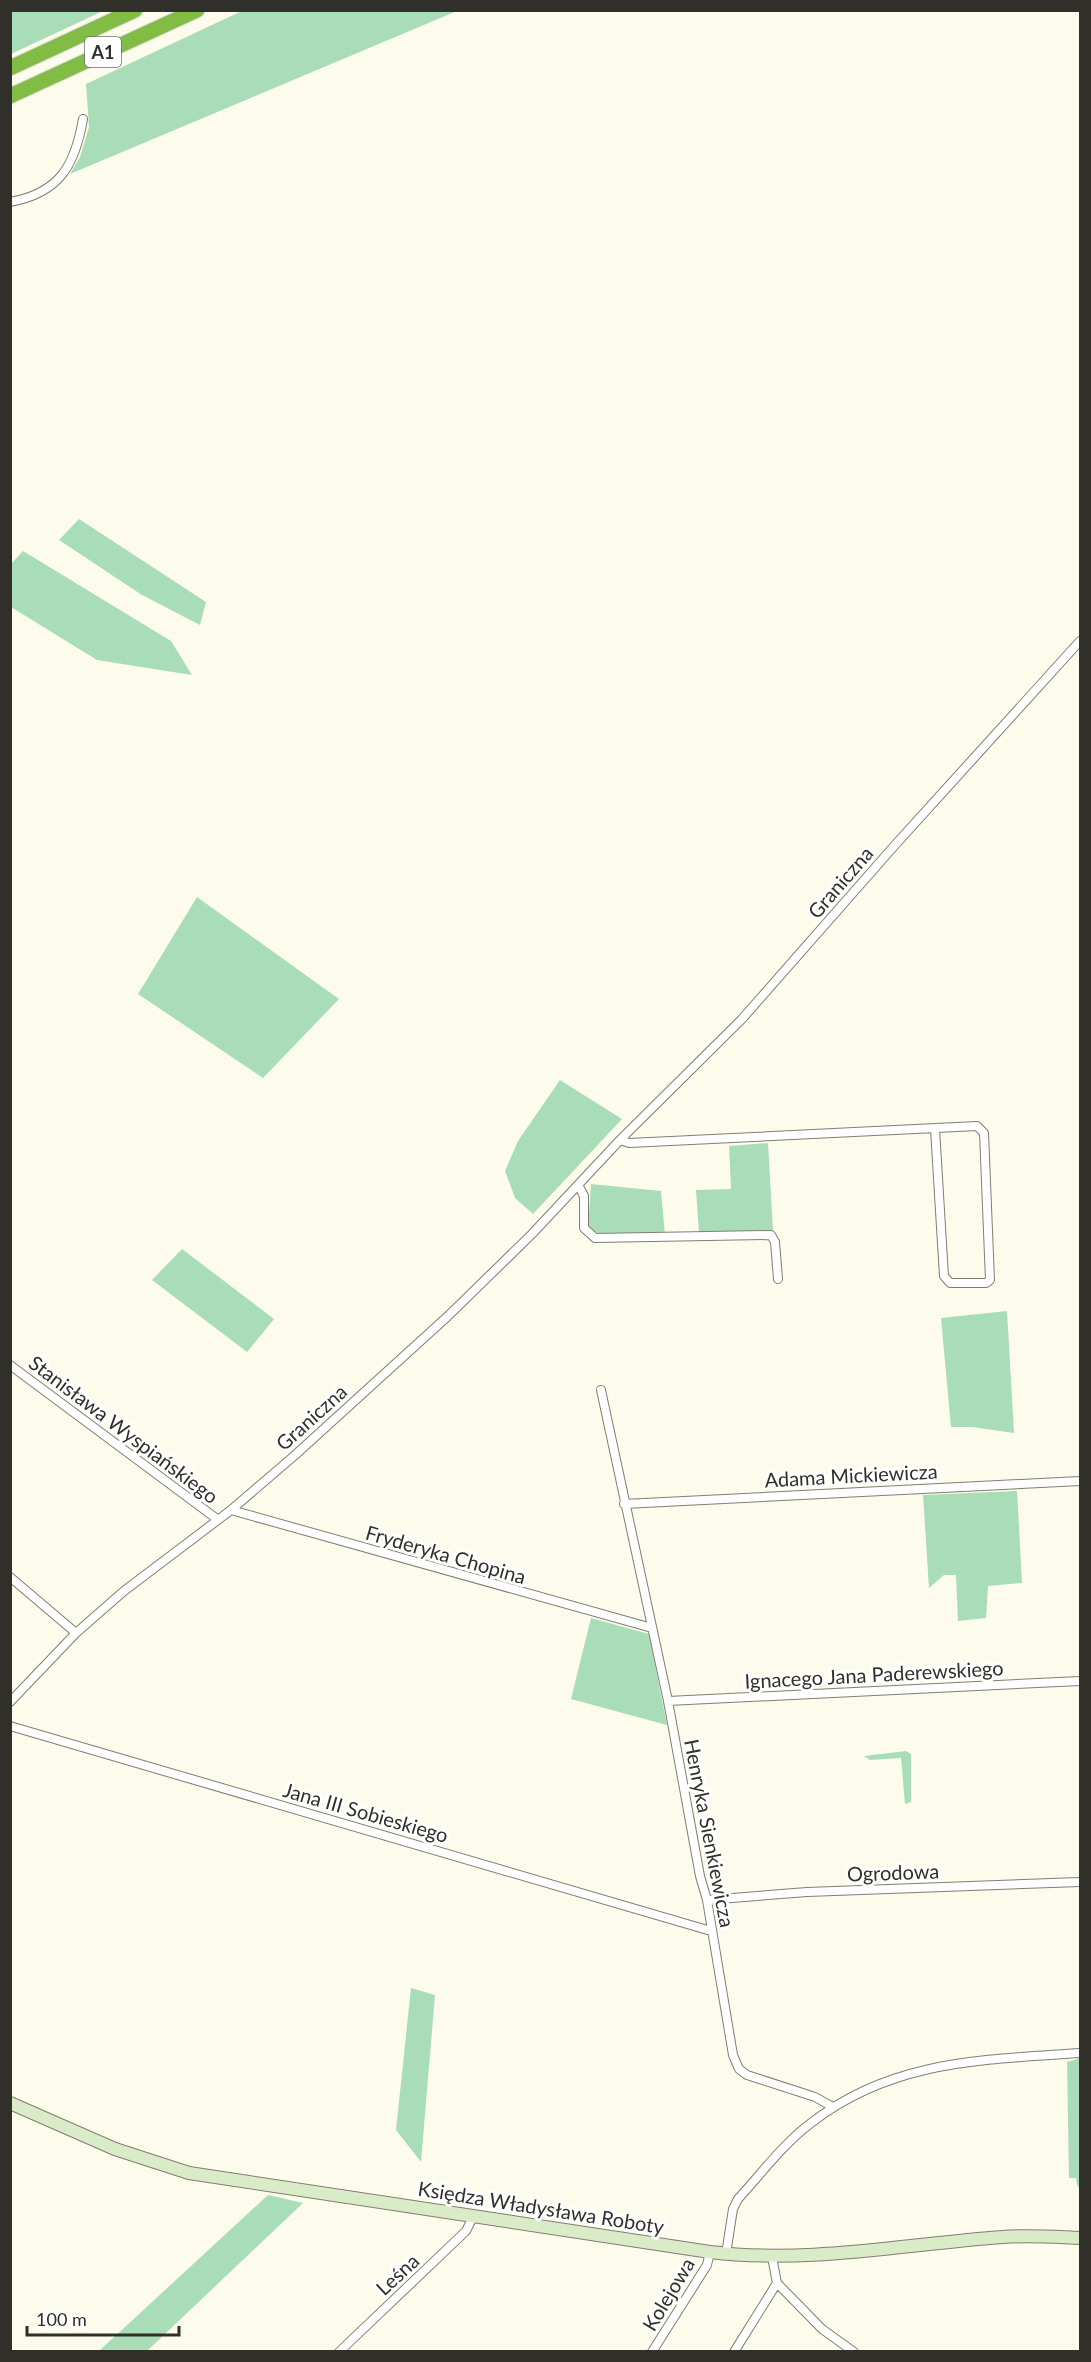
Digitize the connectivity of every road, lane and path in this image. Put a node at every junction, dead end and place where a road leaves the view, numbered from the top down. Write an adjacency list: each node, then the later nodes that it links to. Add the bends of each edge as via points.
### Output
1 (135, 10): 3 (highway, A1)
2 (197, 10): 4 (highway, A1)
3 (10, 68)
4 (10, 96)
5 (83, 119): 6 (street, via 74,155 58,181 40,193)
6 (10, 202)
7 (1080, 641): 9 (street, Graniczna, via 742,1019)
8 (935, 1129): 8 (street, via 977,1126 984,1133 990,1280 986,1283 950,1283 944,1276); 9 (street, via 629,1143)
9 (620, 1140): 10 (street, Graniczna)
10 (579, 1185): 11 (street, via 584,1196 584,1228 595,1239 771,1235); 16 (street, Graniczna, via 448,1316)
11 (778, 1279)
12 (10, 1365): 17 (street, Stanisława Wyspiańskiego)
13 (601, 1390): 15 (street, Henryka Sienkiewicza)
14 (1080, 1481): 15 (street, Adama Mickiewicza)
15 (624, 1504): 19 (street, Henryka Sienkiewicza)
16 (231, 1510): 17 (street, Graniczna); 19 (street, Fryderyka Chopina)
17 (217, 1519): 20 (street, Graniczna)
18 (10, 1577): 20 (street)
19 (652, 1628): 22 (street, Henryka Sienkiewicza)
20 (76, 1633): 23 (street, Graniczna)
21 (1080, 1681): 22 (street, Ignacego Jana Paderewskiego)
22 (668, 1701): 26 (street, Henryka Sienkiewicza)
23 (10, 1702)
24 (10, 1726): 27 (street, Jana III Sobieskiego)
25 (1080, 1882): 26 (street, Ogrodowa, via 807,1892)
26 (707, 1900): 27 (street, Henryka Sienkiewicza)
27 (711, 1931): 30 (street, Henryka Sienkiewicza, via 733,2055 740,2069 753,2078 815,2097)
28 (1080, 2053): 30 (street, via 962,2061 886,2080)
29 (10, 2103): 31 (main road, Księdza Władysława Roboty, via 114,2149 189,2173)
30 (833, 2107): 34 (street, via 794,2138 738,2199)
31 (473, 2217): 33 (main road, Księdza Władysława Roboty); 37 (street, Leśna, via 466,2231)
32 (1080, 2238): 35 (main road, Księdza Władysława Roboty, via 1005,2237)
33 (710, 2252): 34 (main road, Księdza Władysława Roboty); 38 (street, Kolejowa, via 707,2265)
34 (726, 2254): 35 (main road, Księdza Władysława Roboty)
35 (772, 2257): 36 (street)
36 (777, 2283): 39 (street); 40 (street, via 822,2329)
37 (339, 2352)
38 (652, 2352)
39 (734, 2352)
40 (854, 2352)

